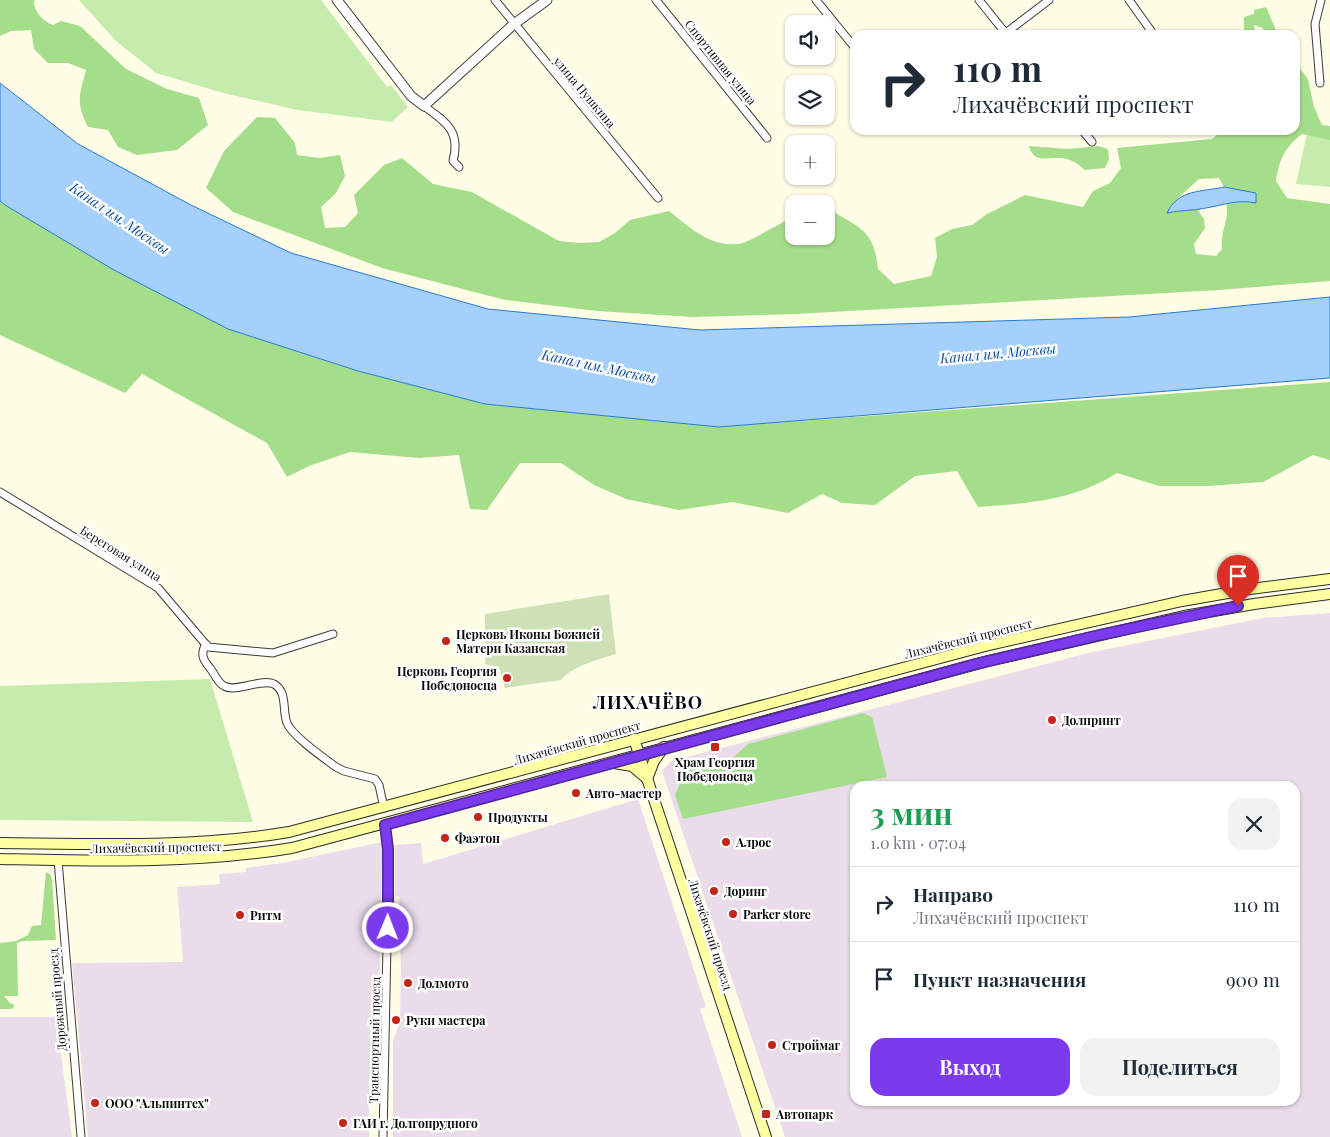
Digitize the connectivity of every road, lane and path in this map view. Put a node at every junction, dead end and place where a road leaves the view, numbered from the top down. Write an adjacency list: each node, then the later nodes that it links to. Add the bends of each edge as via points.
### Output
1 (336, 0): 16 (street, via 411,96)
2 (495, 0): 10 (street, улица Пушкина)
3 (547, 0): 10 (street)
4 (656, 0): 18 (street, Спортивная улица)
5 (816, 0): 14 (street)
6 (979, 0): 11 (street)
7 (1049, 0): 12 (street)
8 (1129, 0): 13 (street)
9 (1321, 0): 15 (street, via 1315,24)
10 (514, 24): 16 (street); 21 (street, улица Пушкина)
11 (1002, 30)
12 (1010, 30)
13 (1150, 30)
14 (850, 42)
15 (1320, 83)
16 (424, 106): 20 (street, via 452,130 456,144 453,160)
17 (1086, 135): 19 (street)
18 (767, 138)
19 (1092, 142)
20 (459, 167)
21 (658, 198)
22 (0, 492): 26 (street, Береговая улица, via 158,588)
23 (1330, 579): 27 (main road, Лихачёвский проспект, via 1223,593 1102,618 937,658)
24 (1330, 594): 28 (main road, Лихачёвский проспект, via 1217,610 1096,635)
25 (333, 634): 26 (street, via 273,652 208,647)
26 (206, 644): 32 (street, via 202,650 203,659 223,684 233,687 269,683 276,686 283,695 289,727 336,767 375,779)
27 (634, 739): 29 (main road, Лихачёвский проезд); 32 (main road, Лихачёвский проспект)
28 (664, 747): 29 (main road, Лихачёвский проспект); 31 (main road)
29 (639, 754): 30 (main road, Лихачёвский проспект); 31 (main road, Лихачёвский проезд)
30 (608, 763): 31 (main road, via 632,766); 33 (main road, Лихачёвский проспект)
31 (647, 780): 39 (main road, Лихачёвский проезд)
32 (384, 808): 34 (main road, Лихачёвский проспект, via 289,832 221,842 153,845)
33 (385, 825): 36 (main road, Лихачёвский проспект, via 292,848 222,858); 38 (street, Транспортный проезд, via 388,896)
34 (0, 843)
35 (0, 859): 36 (main road, Лихачёвский проспект)
36 (58, 860): 37 (street, Дорожный проезд)
37 (81, 1137)
38 (383, 1137)
39 (766, 1137)

